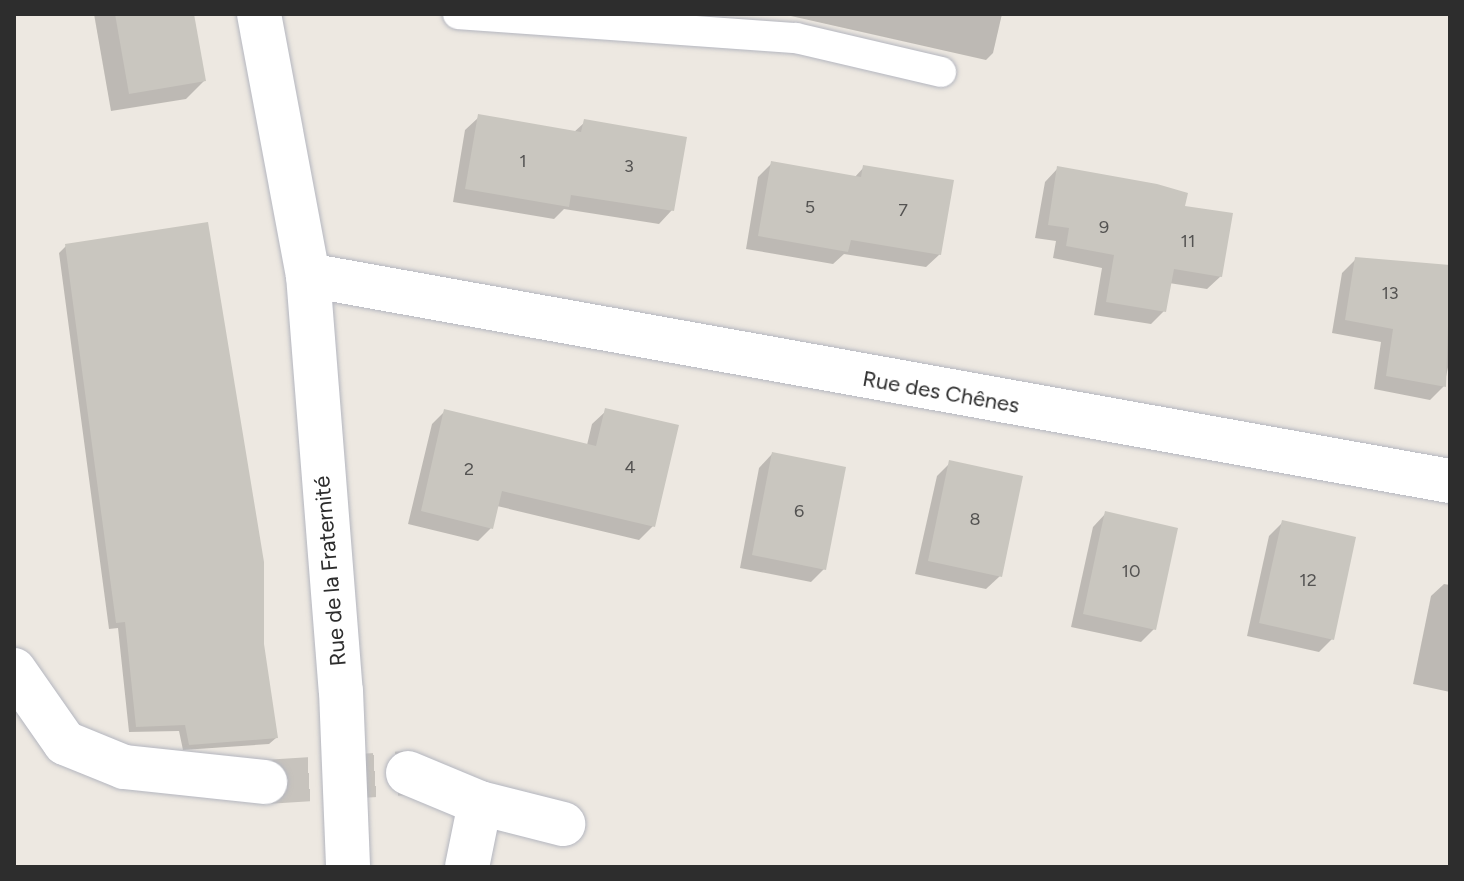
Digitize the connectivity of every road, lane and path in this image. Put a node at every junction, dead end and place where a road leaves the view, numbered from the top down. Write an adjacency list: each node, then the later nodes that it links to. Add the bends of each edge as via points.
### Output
1 (458, 14): 3 (lane, via 796,38)
2 (264, 15): 4 (street, Rue de la Fraternité)
3 (941, 72)
4 (308, 275): 5 (street, Rue des Chênes); 11 (street, Rue de la Fraternité, via 341,691)
5 (1450, 481)
6 (14, 670): 8 (street, via 65,743 124,767)
7 (408, 773): 9 (street)
8 (265, 782)
9 (480, 803): 10 (street); 12 (street)
10 (563, 824)
11 (348, 867)
12 (467, 867)

